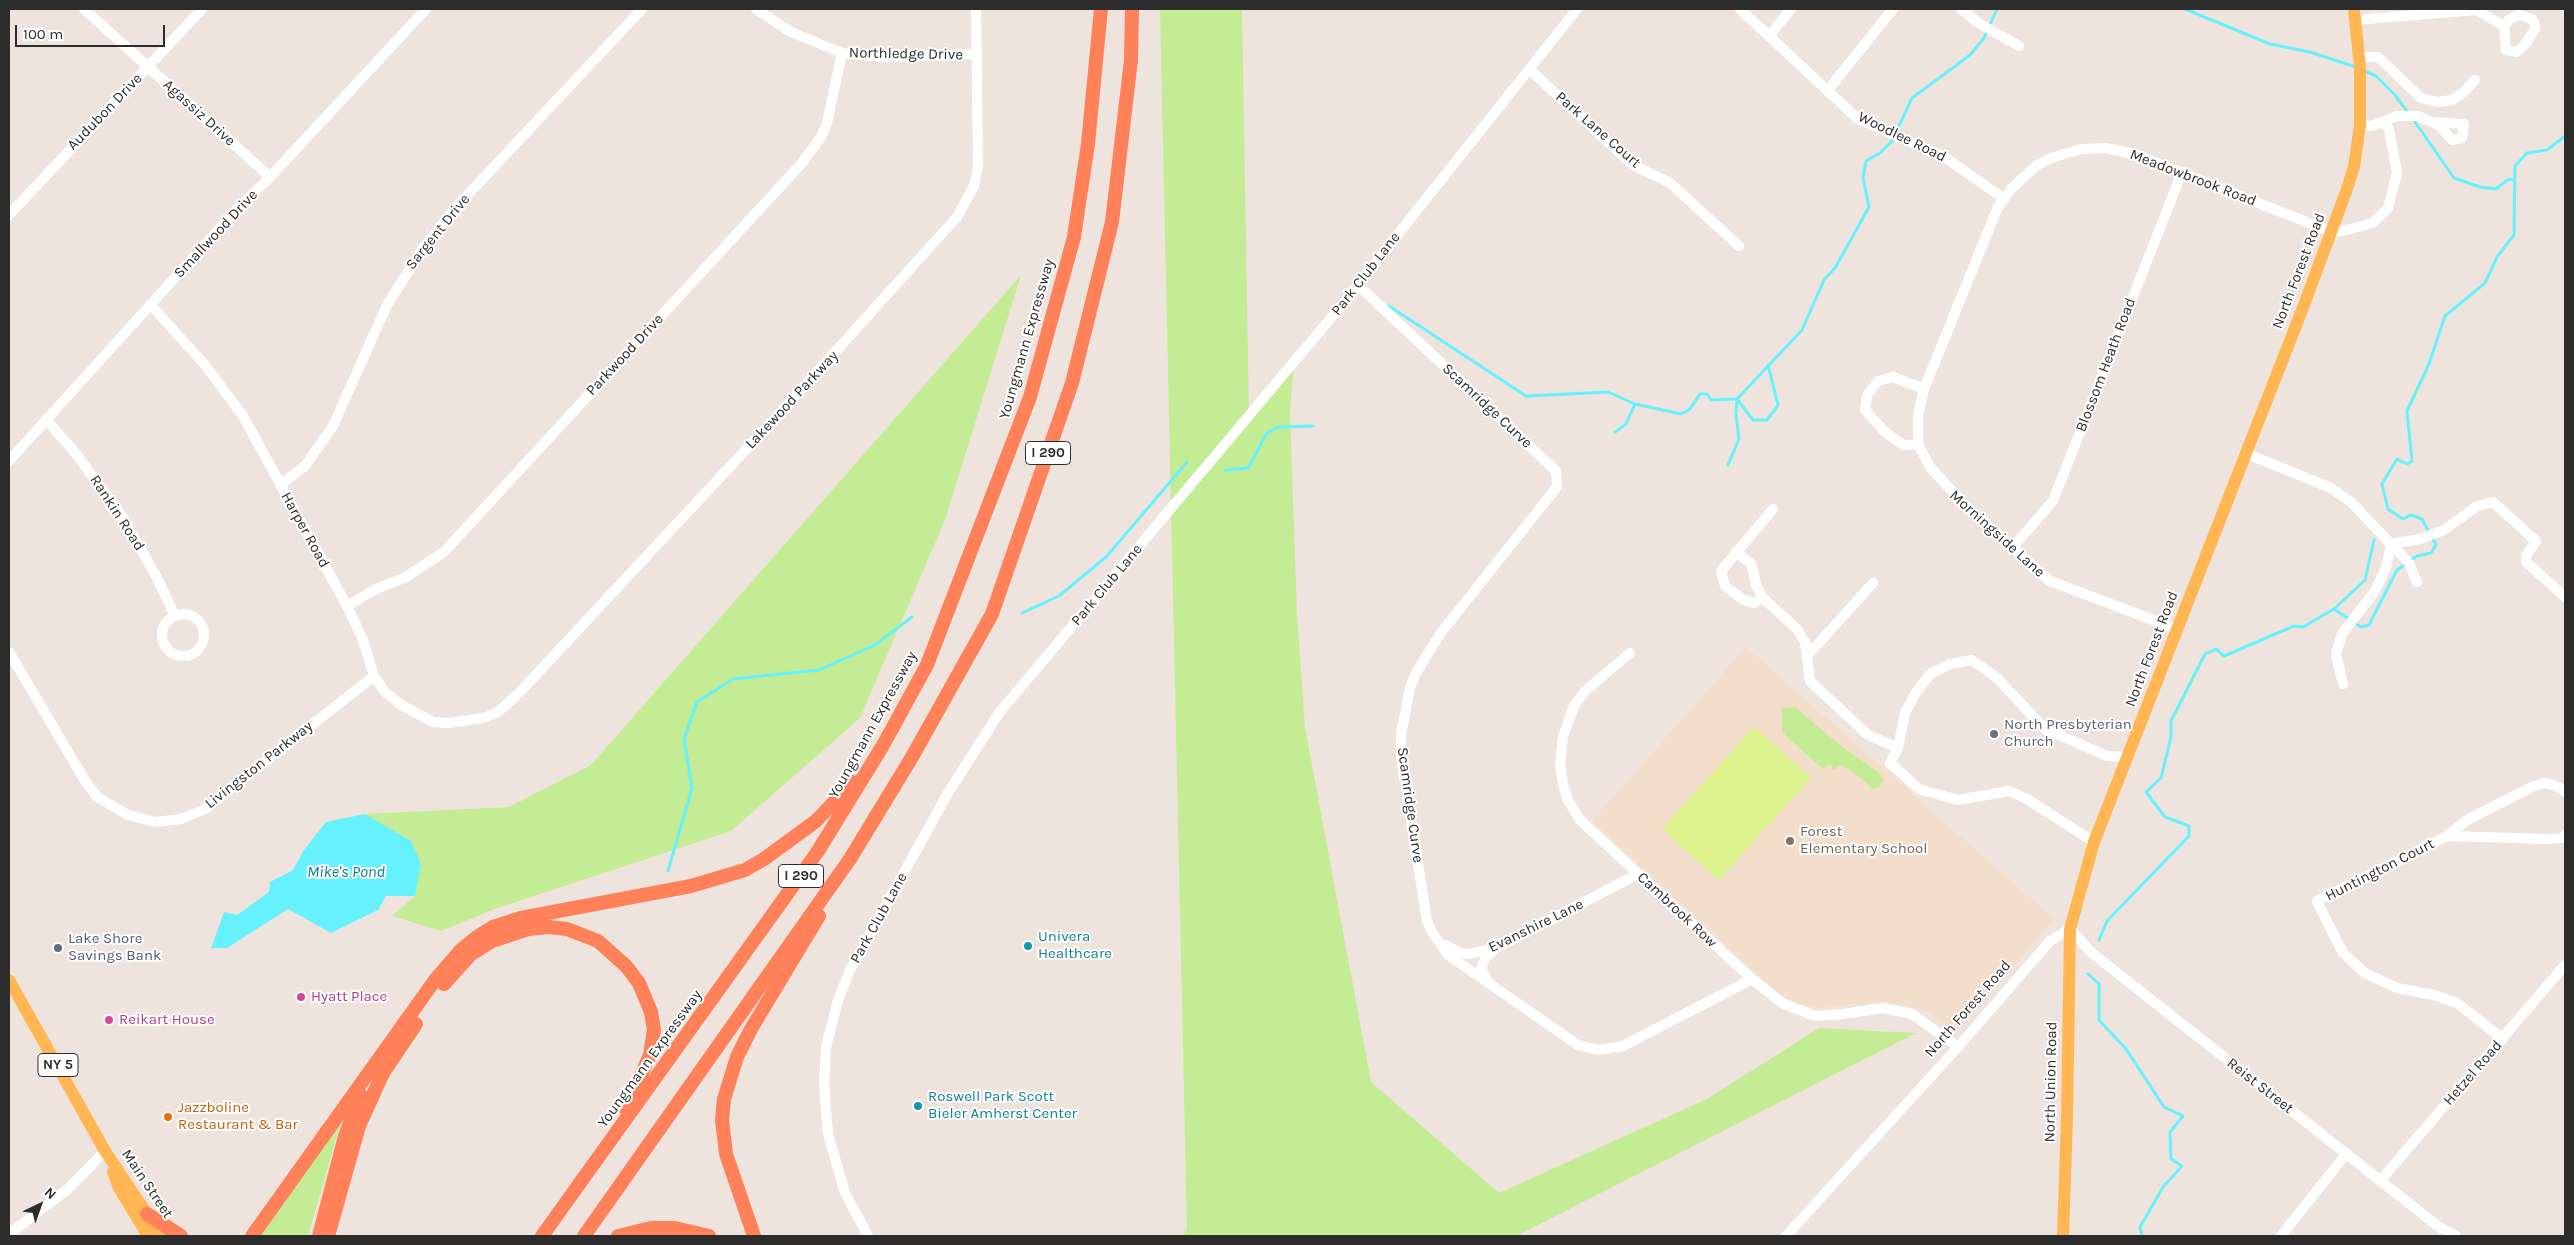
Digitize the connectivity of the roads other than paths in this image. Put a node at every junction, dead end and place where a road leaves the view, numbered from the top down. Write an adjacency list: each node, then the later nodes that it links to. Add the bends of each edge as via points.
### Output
1 (84, 9): 21 (street, Agassiz Drive)
2 (202, 9): 21 (street, Audubon Drive)
3 (426, 9): 29 (street, Smallwood Drive)
4 (642, 9): 41 (street, Sargent Drive, via 459,204 423,248 387,305 333,426 305,466)
5 (756, 9): 18 (street, Northledge Drive, via 791,32)
6 (976, 9): 19 (street, Lakewood Parkway)
7 (1101, 9): 59 (highway, Youngmann Expressway / I 290, via 1092,115 1074,237 1030,397 928,665)
8 (1132, 9): 66 (highway, I 290, via 1131,60 1112,222 1072,383 992,614)
9 (1577, 9): 22 (street, Park Club Lane)
10 (1740, 9): 16 (street, Woodlee Road)
11 (1791, 9): 16 (street)
12 (1893, 9): 24 (street)
13 (1961, 9): 17 (street)
14 (2355, 14): 15 (street, via 2476,10); 20 (main road, North Forest Road)
15 (2504, 26)
16 (1770, 36): 24 (street, Woodlee Road)
17 (2019, 46)
18 (842, 53): 19 (street, Northledge Drive, via 882,57); 50 (street, Parkwood Drive, via 827,123 802,163 444,552 406,578 376,589)
19 (977, 54): 58 (street, Lakewood Parkway, via 978,166 974,186 957,217 519,693 498,712)
20 (2359, 57): 23 (street, via 2378,57 2420,98 2437,102 2452,100); 27 (main road, North Forest Road)
21 (148, 67): 29 (street, Agassiz Drive); 31 (street, Audubon Drive)
22 (1529, 69): 33 (street, Park Lane Court, via 1634,166 1670,182); 34 (street, Park Club Lane)
23 (2476, 80)
24 (1828, 90): 30 (street, Woodlee Road, via 1858,119 1943,156)
25 (2382, 122): 26 (street, via 2396,116 2417,116); 27 (street, via 2372,126); 32 (street, via 2389,129 2393,141 2397,173 2388,208 2373,223)
26 (2432, 122)
27 (2360, 125): 32 (main road, North Forest Road, via 2354,167)
28 (2182, 172): 30 (street, Meadowbrook Road, via 2134,154 2106,148 2081,149 2038,165); 32 (street, Meadowbrook Road); 44 (street, Blossom Heath Road, via 2053,501)
29 (270, 177): 35 (street, Smallwood Drive)
30 (2003, 198): 36 (street, Meadowbrook Road)
31 (9, 215)
32 (2332, 232): 39 (main road, North Forest Road)
33 (1739, 246)
34 (1358, 285): 69 (street, Scamridge Curve, via 1556,471 1557,487 1430,648 1416,673 1406,703 1401,757 1427,922); 95 (street, Park Club Lane, via 999,713 948,793 867,937 842,989 831,1022 824,1084 828,1134 834,1160 845,1193)
35 (150, 304): 37 (street, Smallwood Drive); 41 (street, Harper Road, via 206,365 243,416)
36 (1924, 389): 38 (street, Morningside Lane, via 1918,414); 38 (street, via 1893,377 1878,381 1867,395 1865,410 1903,446)
37 (46, 419): 40 (street, Smallwood Drive); 51 (street, Rankin Road, via 122,516)
38 (1918, 444): 44 (street, Morningside Lane, via 1930,467 1947,488)
39 (2245, 452): 43 (street, via 2331,488 2352,503); 52 (main road, North Forest Road)
40 (9, 461)
41 (280, 486): 50 (street, Harper Road)
42 (1773, 509): 45 (street)
43 (2391, 544): 46 (street, via 2409,563); 48 (street, via 2420,539 2444,530 2477,506 2493,502 2536,540 2526,562); 57 (street, via 2386,568 2374,591 2342,634 2336,654)
44 (2012, 548): 52 (street, Morningside Lane, via 2050,581)
45 (1736, 551): 49 (street, via 1752,565 1756,585); 49 (street, via 1721,571 1725,586 1753,603)
46 (2417, 582)
47 (1874, 583): 55 (street)
48 (2565, 597)
49 (1764, 598): 55 (street, via 1797,629 1805,642)
50 (347, 606): 56 (street, Harper Road, via 363,640)
51 (175, 616): 51 (street, via 189,615 200,623 202,644 192,654 173,653 164,643 163,631 169,619)
52 (2177, 629): 61 (main road, North Forest Road)
53 (9, 652): 56 (street, Livingston Parkway, via 97,797 128,815 156,822 181,819 205,809)
54 (1630, 653): 67 (street, Cambrook Row, via 1589,687 1574,706 1562,736 1560,765 1572,809)
55 (1807, 656): 60 (street, via 1810,681 1868,734)
56 (374, 676): 58 (street, Harper Road, via 384,691 417,716 433,722)
57 (2343, 684)
58 (469, 721)
59 (882, 747): 77 (highway, via 816,821 745,870 691,886 521,918 485,932 448,963); 78 (highway, Youngmann Expressway / I 290, via 818,851)
60 (1898, 748): 61 (street, via 1905,713 1930,674 1950,664 1972,660 1997,678 2045,729 2107,756); 65 (street, via 1890,763 1919,789 1958,800 2008,791 2027,799)
61 (2128, 757): 65 (main road, North Forest Road)
62 (2565, 791): 64 (street, Huntington Court, via 2544,783 2532,787 2467,820)
63 (2565, 835): 64 (street, Huntington Court, via 2547,839)
64 (2447, 836): 75 (street, Huntington Court, via 2317,901 2343,953 2365,973 2397,988 2457,1003)
65 (2094, 842): 68 (main road, North Forest Road)
66 (850, 859): 91 (highway, I 290); 94 (highway, via 813,928 751,1029 737,1056 724,1099 722,1120 726,1154)
67 (1638, 874): 70 (street, Evanshire Lane); 72 (street, Cambrook Row)
68 (2070, 929): 76 (street, North Forest Road, via 2050,941); 80 (street, Reist Street, via 2092,953); 97 (main road, North Union Road)
69 (1433, 935): 70 (street, Evanshire Lane, via 1460,953); 74 (street, Scamridge Curve, via 1448,955)
70 (1496, 948): 74 (street, via 1486,957 1481,968)
71 (2565, 965): 75 (street, Hetzel Road)
72 (1752, 979): 74 (street, Scamridge Curve, via 1622,1046 1598,1050 1578,1045); 76 (street, Cambrook Row, via 1782,1002 1815,1016 1882,1008 1912,1014)
73 (9, 980): 79 (main road, Main Street / NY 5)
74 (1488, 983)
75 (2503, 1038): 81 (street, Hetzel Road)
76 (1958, 1046): 96 (street, North Forest Road)
77 (381, 1056): 87 (highway); 88 (highway, via 344,1136)
78 (612, 1140): 89 (highway, via 653,1045 650,1012 639,984 612,952 584,934 550,926 508,935 471,954 455,970 383,1073 359,1126); 90 (highway, Youngmann Expressway / I 290)
79 (104, 1151): 82 (main road, Main Street / NY 5); 83 (street, via 67,1190); 84 (main road, Main Street / NY 5, via 119,1188)
80 (2346, 1154): 81 (street, Reist Street); 98 (street)
81 (2380, 1180): 99 (street, Reist Street, via 2439,1227)
82 (147, 1214): 85 (main road, Main Street / NY 5); 86 (highway)
83 (9, 1234)
84 (148, 1236)
85 (162, 1236)
86 (181, 1236)
87 (252, 1236)
88 (319, 1236)
89 (328, 1236)
90 (542, 1236)
91 (584, 1236)
92 (618, 1236): 93 (highway, via 651,1228 676,1228)
93 (709, 1236)
94 (754, 1236)
95 (868, 1236)
96 (1786, 1236)
97 (2063, 1236)
98 (2281, 1236)
99 (2456, 1236)

